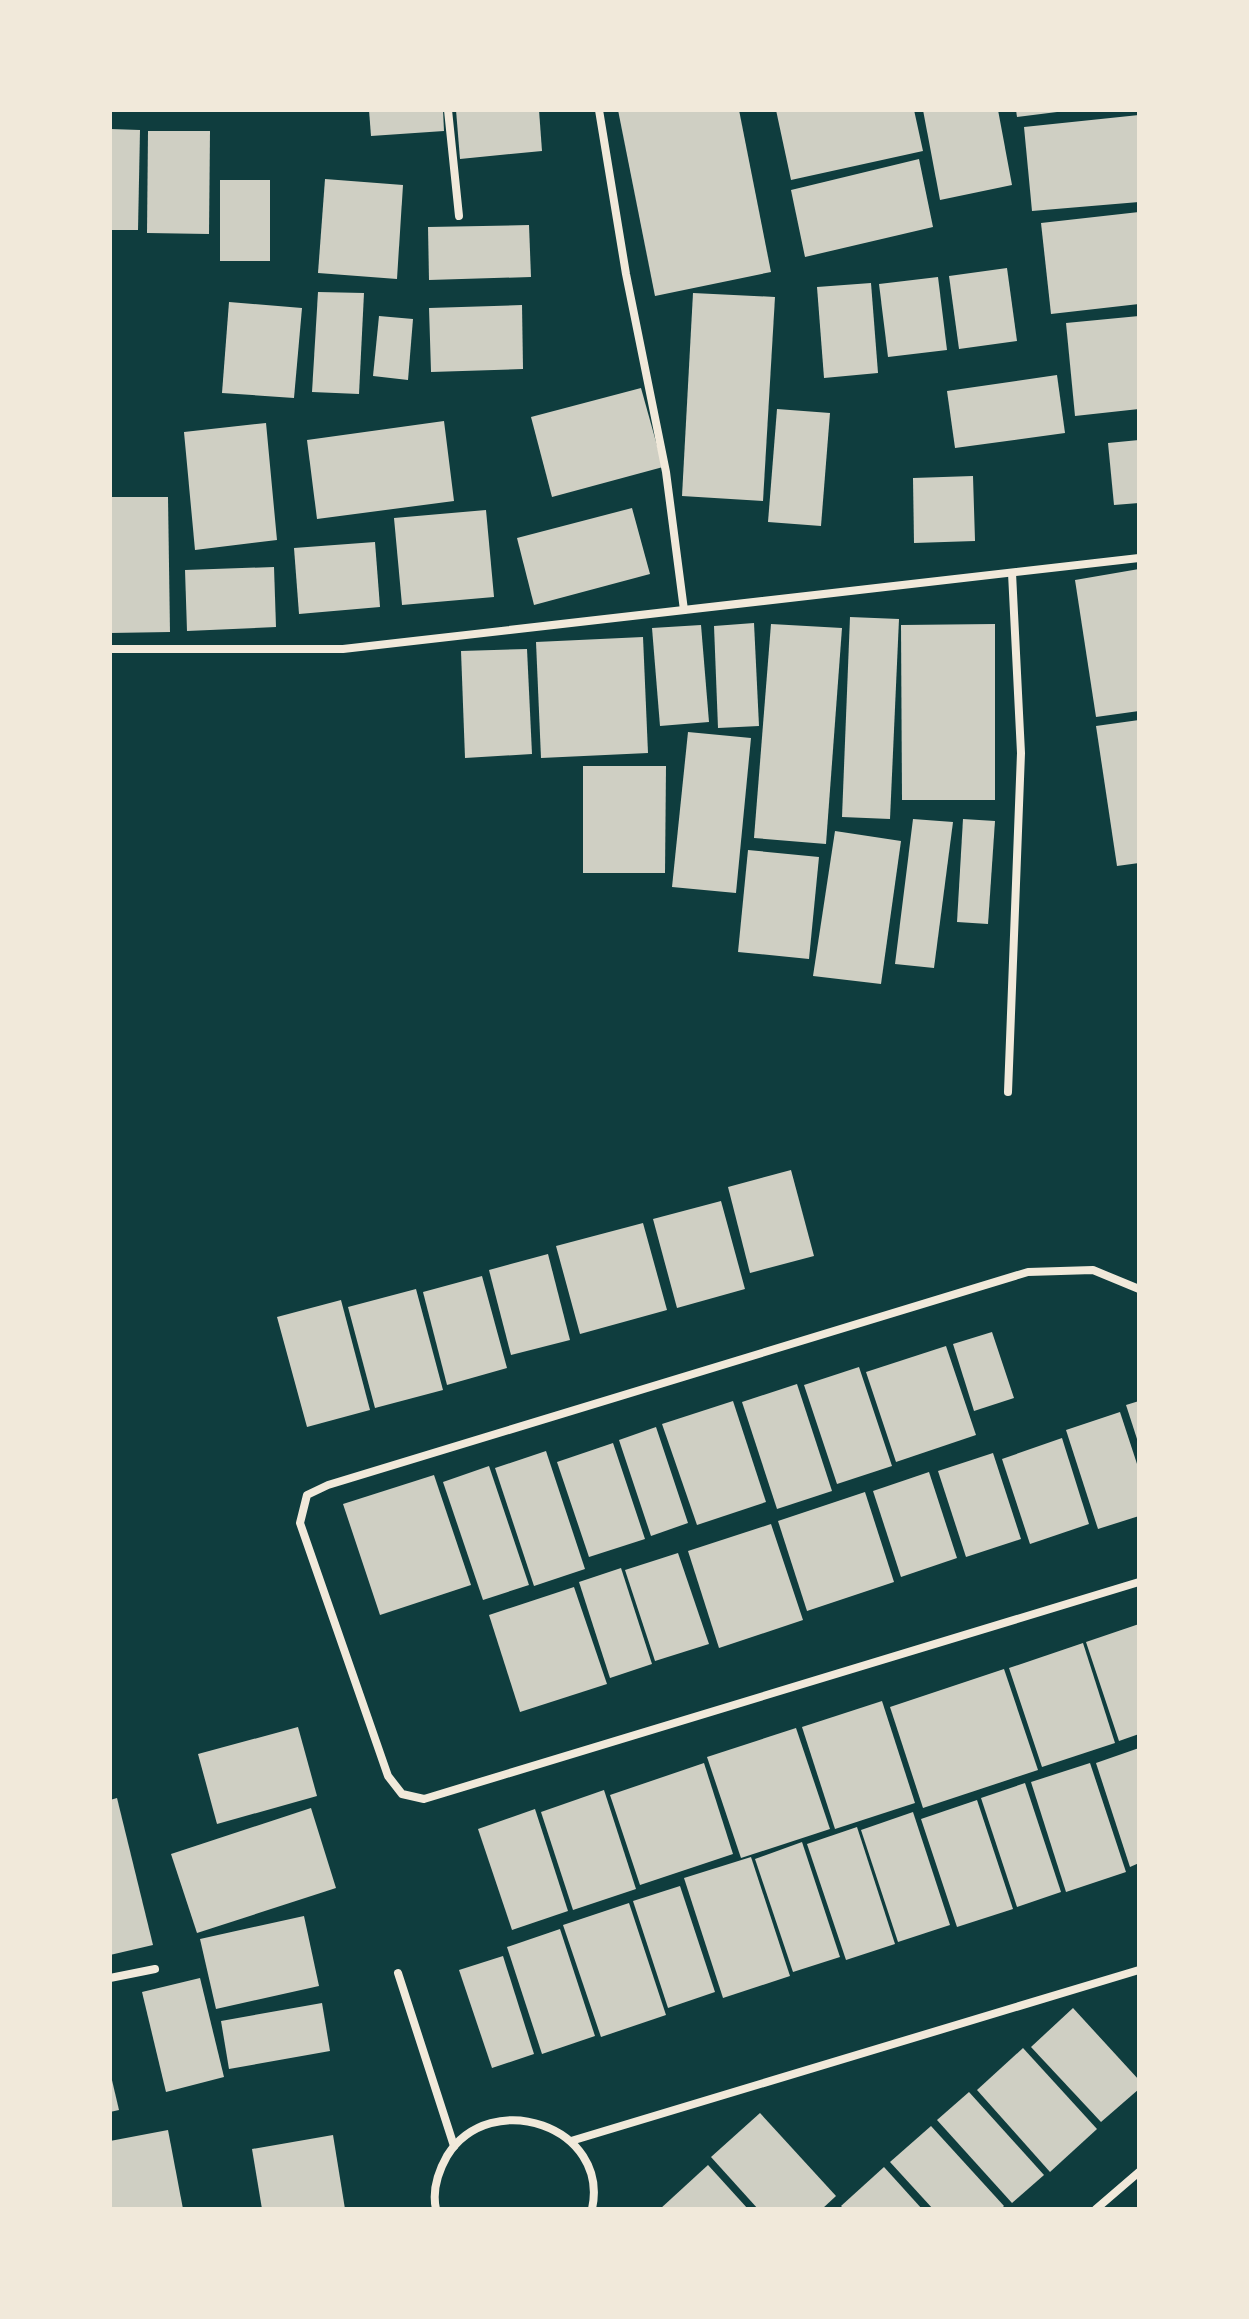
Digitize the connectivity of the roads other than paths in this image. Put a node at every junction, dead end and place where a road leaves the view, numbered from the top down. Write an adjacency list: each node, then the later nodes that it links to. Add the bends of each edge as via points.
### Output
1 (448, 110): 3 (street)
2 (599, 110): 6 (street, via 666,472)
3 (459, 216)
4 (1139, 558): 5 (street)
5 (1012, 573): 6 (street); 8 (street, via 1021,753)
6 (684, 610): 7 (street, via 343,649)
7 (110, 649)
8 (1008, 1092)
9 (1139, 1289): 10 (street, via 1093,1270 1028,1272 328,1485 307,1495 300,1523 388,1776 402,1794 424,1799)
10 (1139, 1582)
11 (155, 1969): 14 (street)
12 (1139, 1970): 15 (street)
13 (398, 1973): 16 (street)
14 (110, 1978)
15 (571, 2141): 16 (street, via 544,2124 511,2118 480,2126); 19 (street, via 592,2181)
16 (454, 2146): 18 (street, via 439,2170)
17 (1139, 2172): 20 (street)
18 (436, 2209)
19 (592, 2209)
20 (1096, 2209)

